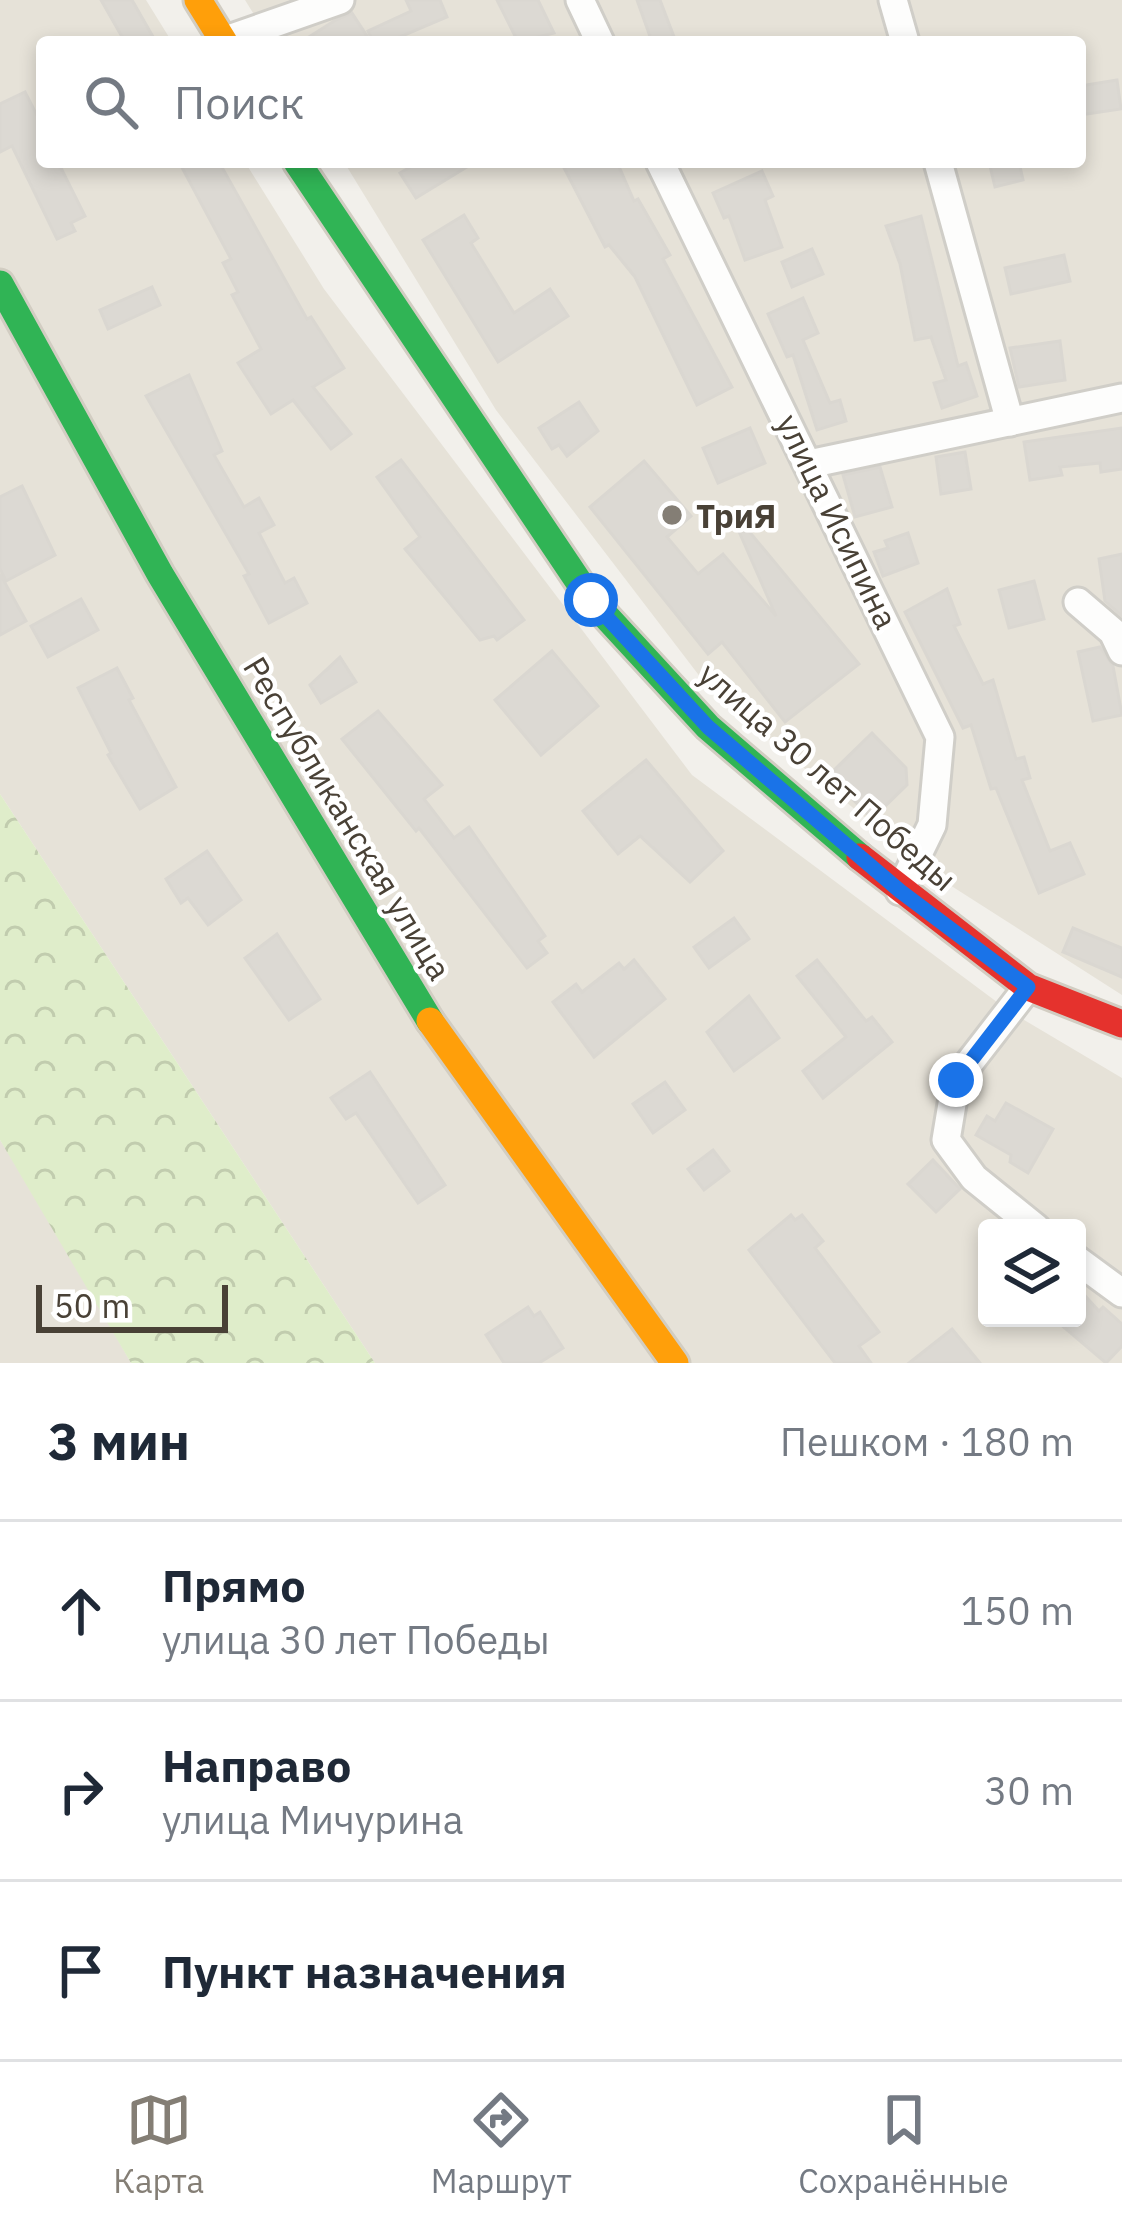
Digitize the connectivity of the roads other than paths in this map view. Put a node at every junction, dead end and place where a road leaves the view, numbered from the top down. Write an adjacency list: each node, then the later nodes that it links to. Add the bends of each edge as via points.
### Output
1 (198, 0): 5 (street)
2 (340, 0): 6 (street)
3 (580, 0): 7 (street)
4 (893, 0): 8 (street)
5 (221, 36)
6 (238, 36)
7 (598, 36)
8 (903, 36)
9 (301, 168): 18 (street, улица 30 лет Победы, via 591,600 708,727)
10 (663, 168): 15 (street, улица Исипина)
11 (940, 168): 14 (street)
12 (0, 284): 24 (street, Республиканская улица, via 172,594 456,1064)
13 (1122, 398): 14 (street)
14 (1010, 422): 15 (street)
15 (809, 464): 18 (street, улица Исипина, via 940,737 932,825)
16 (1078, 602): 17 (street)
17 (1122, 651)
18 (900, 891): 19 (street, улица 30 лет Победы)
19 (1028, 987): 20 (street, улица 30 лет Победы); 21 (street, via 956,1080 946,1140 974,1178)
20 (1122, 1024)
21 (1025, 1219)
22 (1086, 1267): 23 (street)
23 (1122, 1293)
24 (675, 1363)

